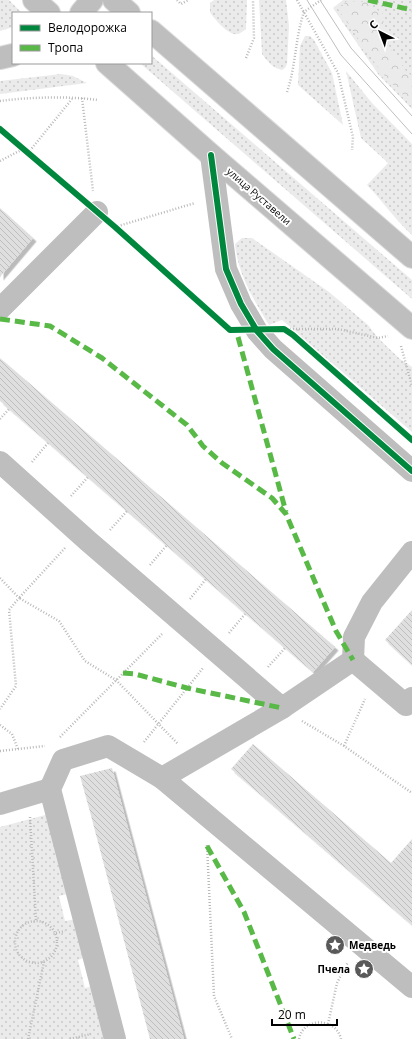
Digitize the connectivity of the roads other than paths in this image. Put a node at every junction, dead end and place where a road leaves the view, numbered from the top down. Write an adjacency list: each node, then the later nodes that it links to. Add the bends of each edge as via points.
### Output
1 (34, 0): 4 (main road)
2 (92, 0): 5 (main road)
3 (114, 0): 6 (main road)
4 (48, 12)
5 (82, 12)
6 (129, 12)
7 (152, 32): 13 (main road)
8 (12, 55): 9 (main road)
9 (0, 58)
10 (108, 64): 11 (main road, улица Руставели)
11 (211, 156): 15 (main road, улица Руставели); 17 (main road, via 226,269 241,304 257,331 273,349)
12 (96, 212): 14 (main road)
13 (412, 257)
14 (0, 309)
15 (406, 336)
16 (0, 462): 21 (main road)
17 (412, 472)
18 (412, 552): 19 (main road, via 372,602 354,637)
19 (353, 660): 20 (main road, via 406,705); 21 (main road)
20 (412, 698)
21 (282, 708): 22 (main road)
22 (162, 778): 23 (main road, via 108,746 57,753); 25 (main road)
23 (39, 792): 24 (main road); 26 (main road)
24 (0, 804)
25 (412, 987)
26 (115, 1039)

